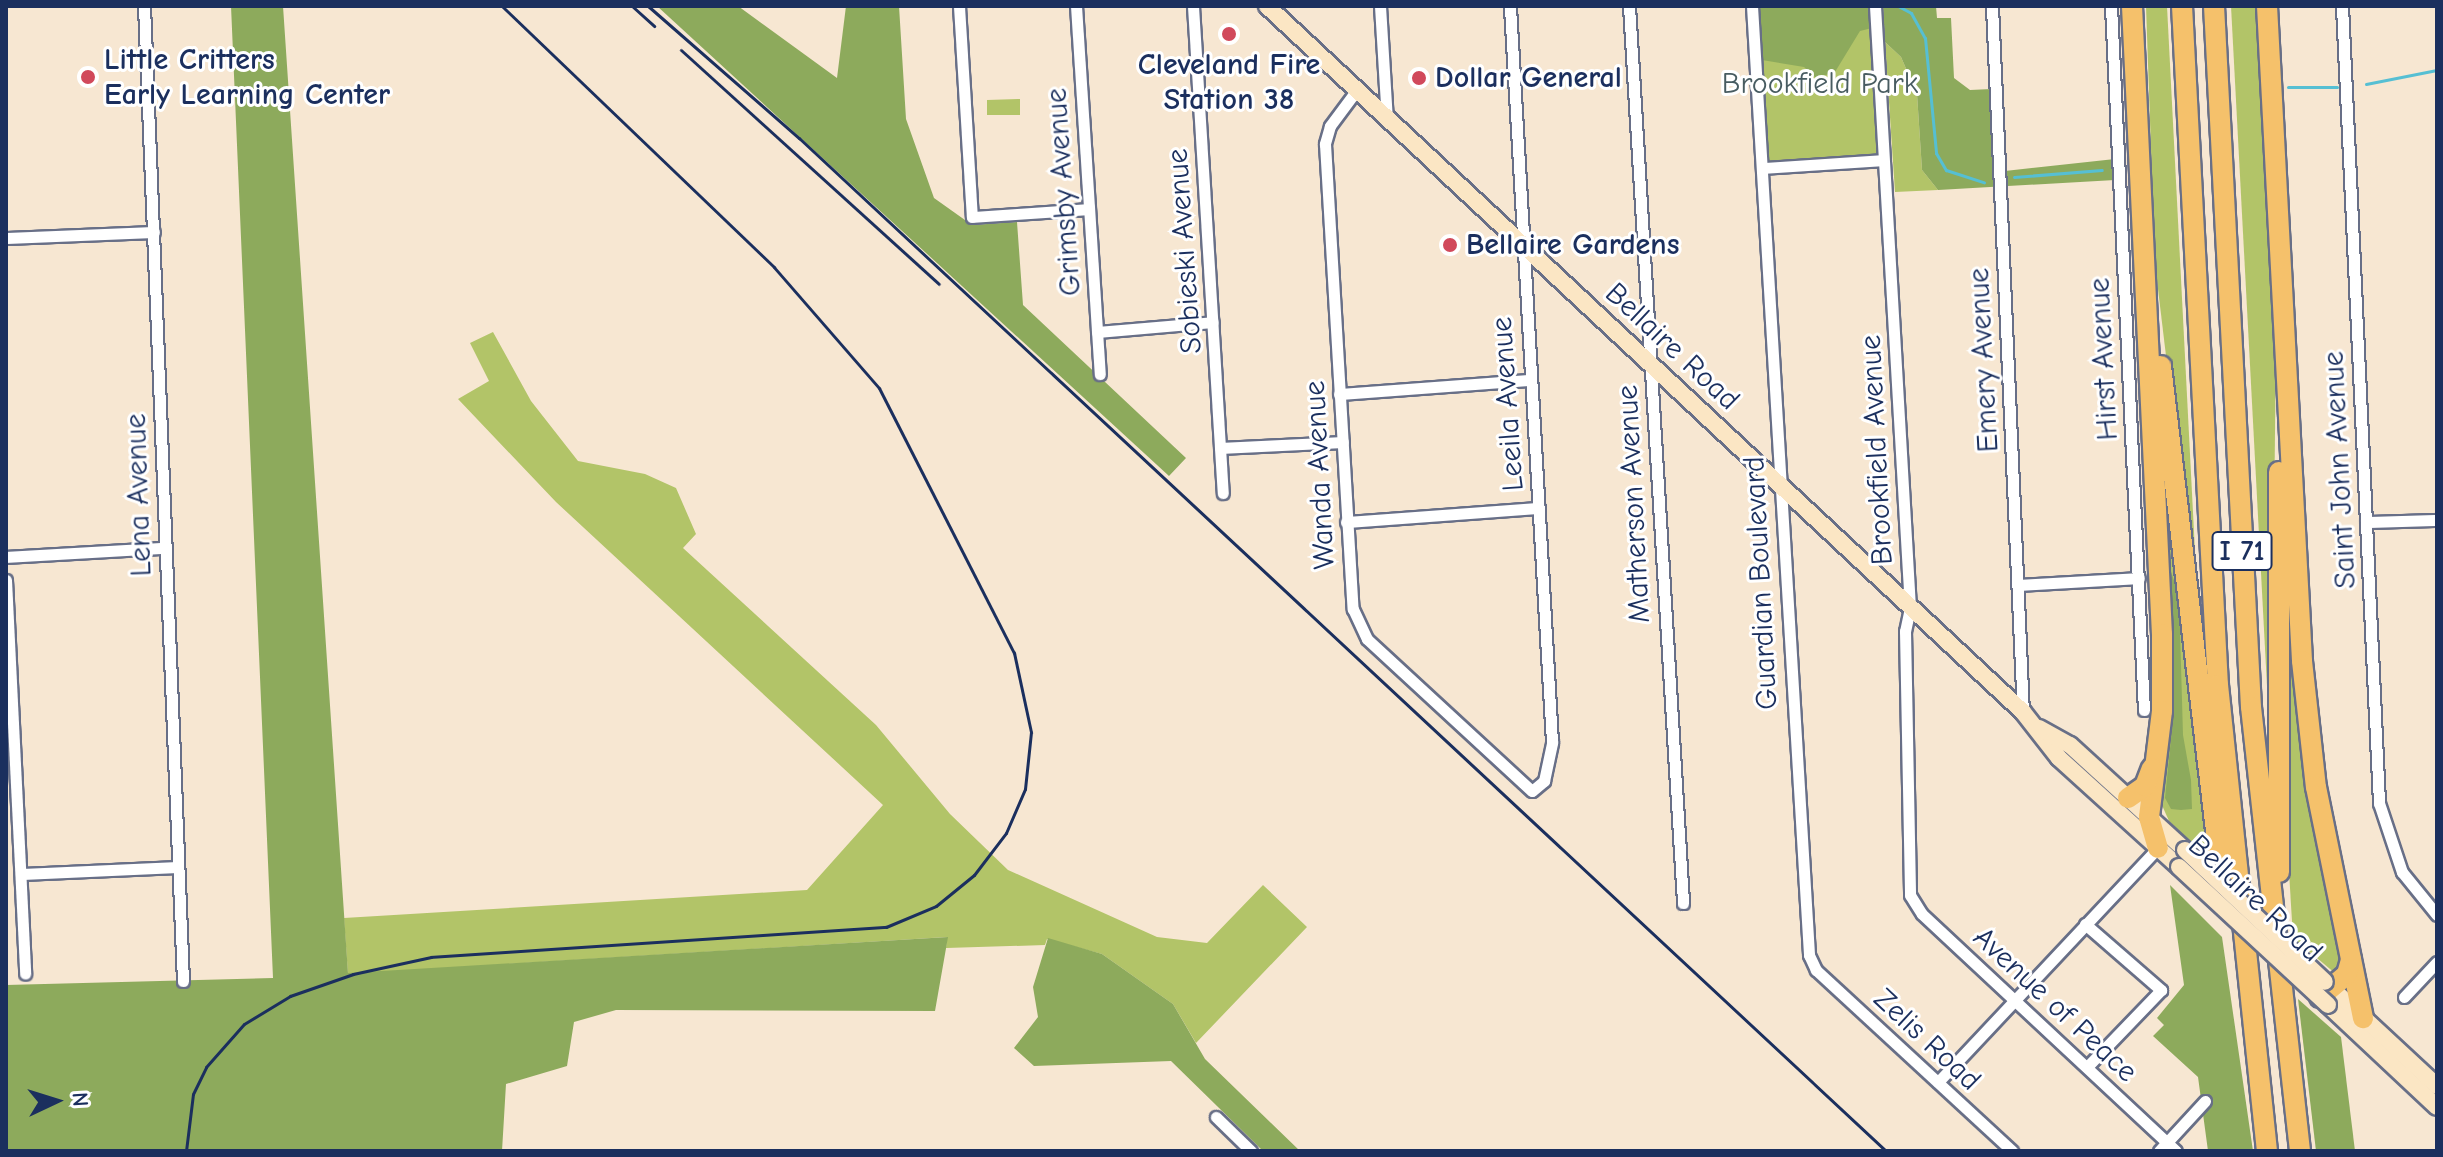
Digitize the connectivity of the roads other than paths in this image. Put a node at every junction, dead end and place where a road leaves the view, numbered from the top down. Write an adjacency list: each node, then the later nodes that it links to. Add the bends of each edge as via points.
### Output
1 (144, 6): 25 (street, Lena Avenue)
2 (959, 6): 24 (street, via 972,217)
3 (1076, 6): 24 (street, Grimsby Avenue)
4 (1193, 6): 29 (street, Sobieski Avenue)
5 (1267, 6): 19 (street, Bellaire Road)
6 (1380, 6): 20 (street)
7 (1510, 6): 27 (street, Leeila Avenue)
8 (1629, 6): 32 (street, Matherson Avenue)
9 (1752, 6): 23 (street, Guardian Boulevard)
10 (1875, 6): 22 (street, Brookfield Avenue)
11 (1992, 6): 48 (street, Emery Avenue)
12 (2111, 6): 46 (street, Hirst Avenue)
13 (2132, 6): 21 (highway)
14 (2141, 6): 21 (highway)
15 (2182, 6): 75 (highway, I 71, via 2219,700)
16 (2214, 6): 77 (highway, I 71, via 2251,707)
17 (2264, 6): 30 (highway)
18 (2342, 6): 43 (street, Saint John Avenue)
19 (1356, 91): 20 (street, Bellaire Road); 35 (street, Wanda Avenue, via 1330,126 1325,144)
20 (1387, 121): 27 (street, Bellaire Road)
21 (2140, 139): 28 (highway)
22 (1883, 160): 23 (street); 49 (street, Brookfield Avenue)
23 (1763, 168): 38 (street, Guardian Boulevard)
24 (1088, 209): 31 (street, Grimsby Avenue)
25 (154, 232): 26 (street); 44 (street, Lena Avenue)
26 (6, 238)
27 (1522, 247): 32 (street, Bellaire Road); 34 (street, Leeila Avenue)
28 (2147, 251): 53 (highway, via 2163,683); 75 (highway, via 2217,854)
29 (1213, 322): 31 (street); 37 (street, Sobieski Avenue)
30 (2282, 328): 64 (highway, via 2307,720); 77 (highway, via 2276,753)
31 (1097, 332): 33 (street, Grimsby Avenue)
32 (1650, 365): 38 (street, Bellaire Road); 61 (street, Matherson Avenue)
33 (1100, 374)
34 (1529, 380): 35 (street); 40 (street, Leeila Avenue)
35 (1339, 394): 36 (street, Wanda Avenue)
36 (1343, 442): 37 (street); 42 (street, Wanda Avenue)
37 (1220, 448): 39 (street, Sobieski Avenue)
38 (1779, 486): 49 (street, Bellaire Road); 66 (street, Guardian Boulevard)
39 (1223, 493)
40 (1538, 508): 42 (street); 54 (street, Leeila Avenue, via 1552,742 1544,781)
41 (2437, 520): 43 (street)
42 (1346, 522): 54 (street, Wanda Avenue, via 1358,627)
43 (2366, 522): 62 (street, Saint John Avenue, via 2379,803 2402,872)
44 (164, 548): 45 (street); 58 (street, Lena Avenue)
45 (6, 557)
46 (2139, 578): 48 (street); 50 (street, Hirst Avenue)
47 (6, 580): 59 (street)
48 (2019, 585): 51 (street, Emery Avenue)
49 (1910, 608): 51 (street, Bellaire Road); 60 (street, Brookfield Avenue, via 1905,631)
50 (2144, 710)
51 (2023, 712): 52 (street, Bellaire Road)
52 (2039, 728): 55 (street, Bellaire Road, via 2055,732); 57 (street, Bellaire Road, via 2059,758)
53 (2158, 749): 55 (highway, via 2148,782); 56 (highway)
54 (1532, 791)
55 (2128, 798): 56 (street, Bellaire Road)
56 (2149, 817): 57 (highway)
57 (2164, 842): 63 (street); 69 (street, Bellaire Road, bridge, via 2179,867); 69 (street, Bellaire Road, bridge, via 2185,850)
58 (178, 867): 59 (street); 68 (street, Lena Avenue)
59 (22, 874): 67 (street)
60 (1910, 890): 71 (street, Avenue of Peace, via 1917,910)
61 (1683, 903)
62 (2437, 915)
63 (2085, 924): 71 (street); 73 (street, via 2161,990)
64 (2351, 960): 69 (highway, via 2347,974); 72 (highway)
65 (2437, 962): 70 (street)
66 (1812, 964): 74 (street, Zelis Road)
67 (25, 974)
68 (183, 981)
69 (2326, 992): 72 (street, Bellaire Road); 79 (street, Bellaire Road)
70 (2404, 997)
71 (2015, 1000): 73 (street, Avenue of Peace); 74 (street)
72 (2363, 1018): 76 (street, Bellaire Road)
73 (2087, 1067): 81 (street, Avenue of Peace)
74 (1938, 1082): 83 (street, Zelis Road)
75 (2259, 1086): 84 (highway, I 71)
76 (2437, 1086)
77 (2293, 1095): 85 (highway, I 71)
78 (2205, 1101): 81 (street)
79 (2437, 1107)
80 (1216, 1117): 82 (street)
81 (2168, 1148)
82 (1251, 1151)
83 (2012, 1151)
84 (2267, 1151)
85 (2300, 1151)

